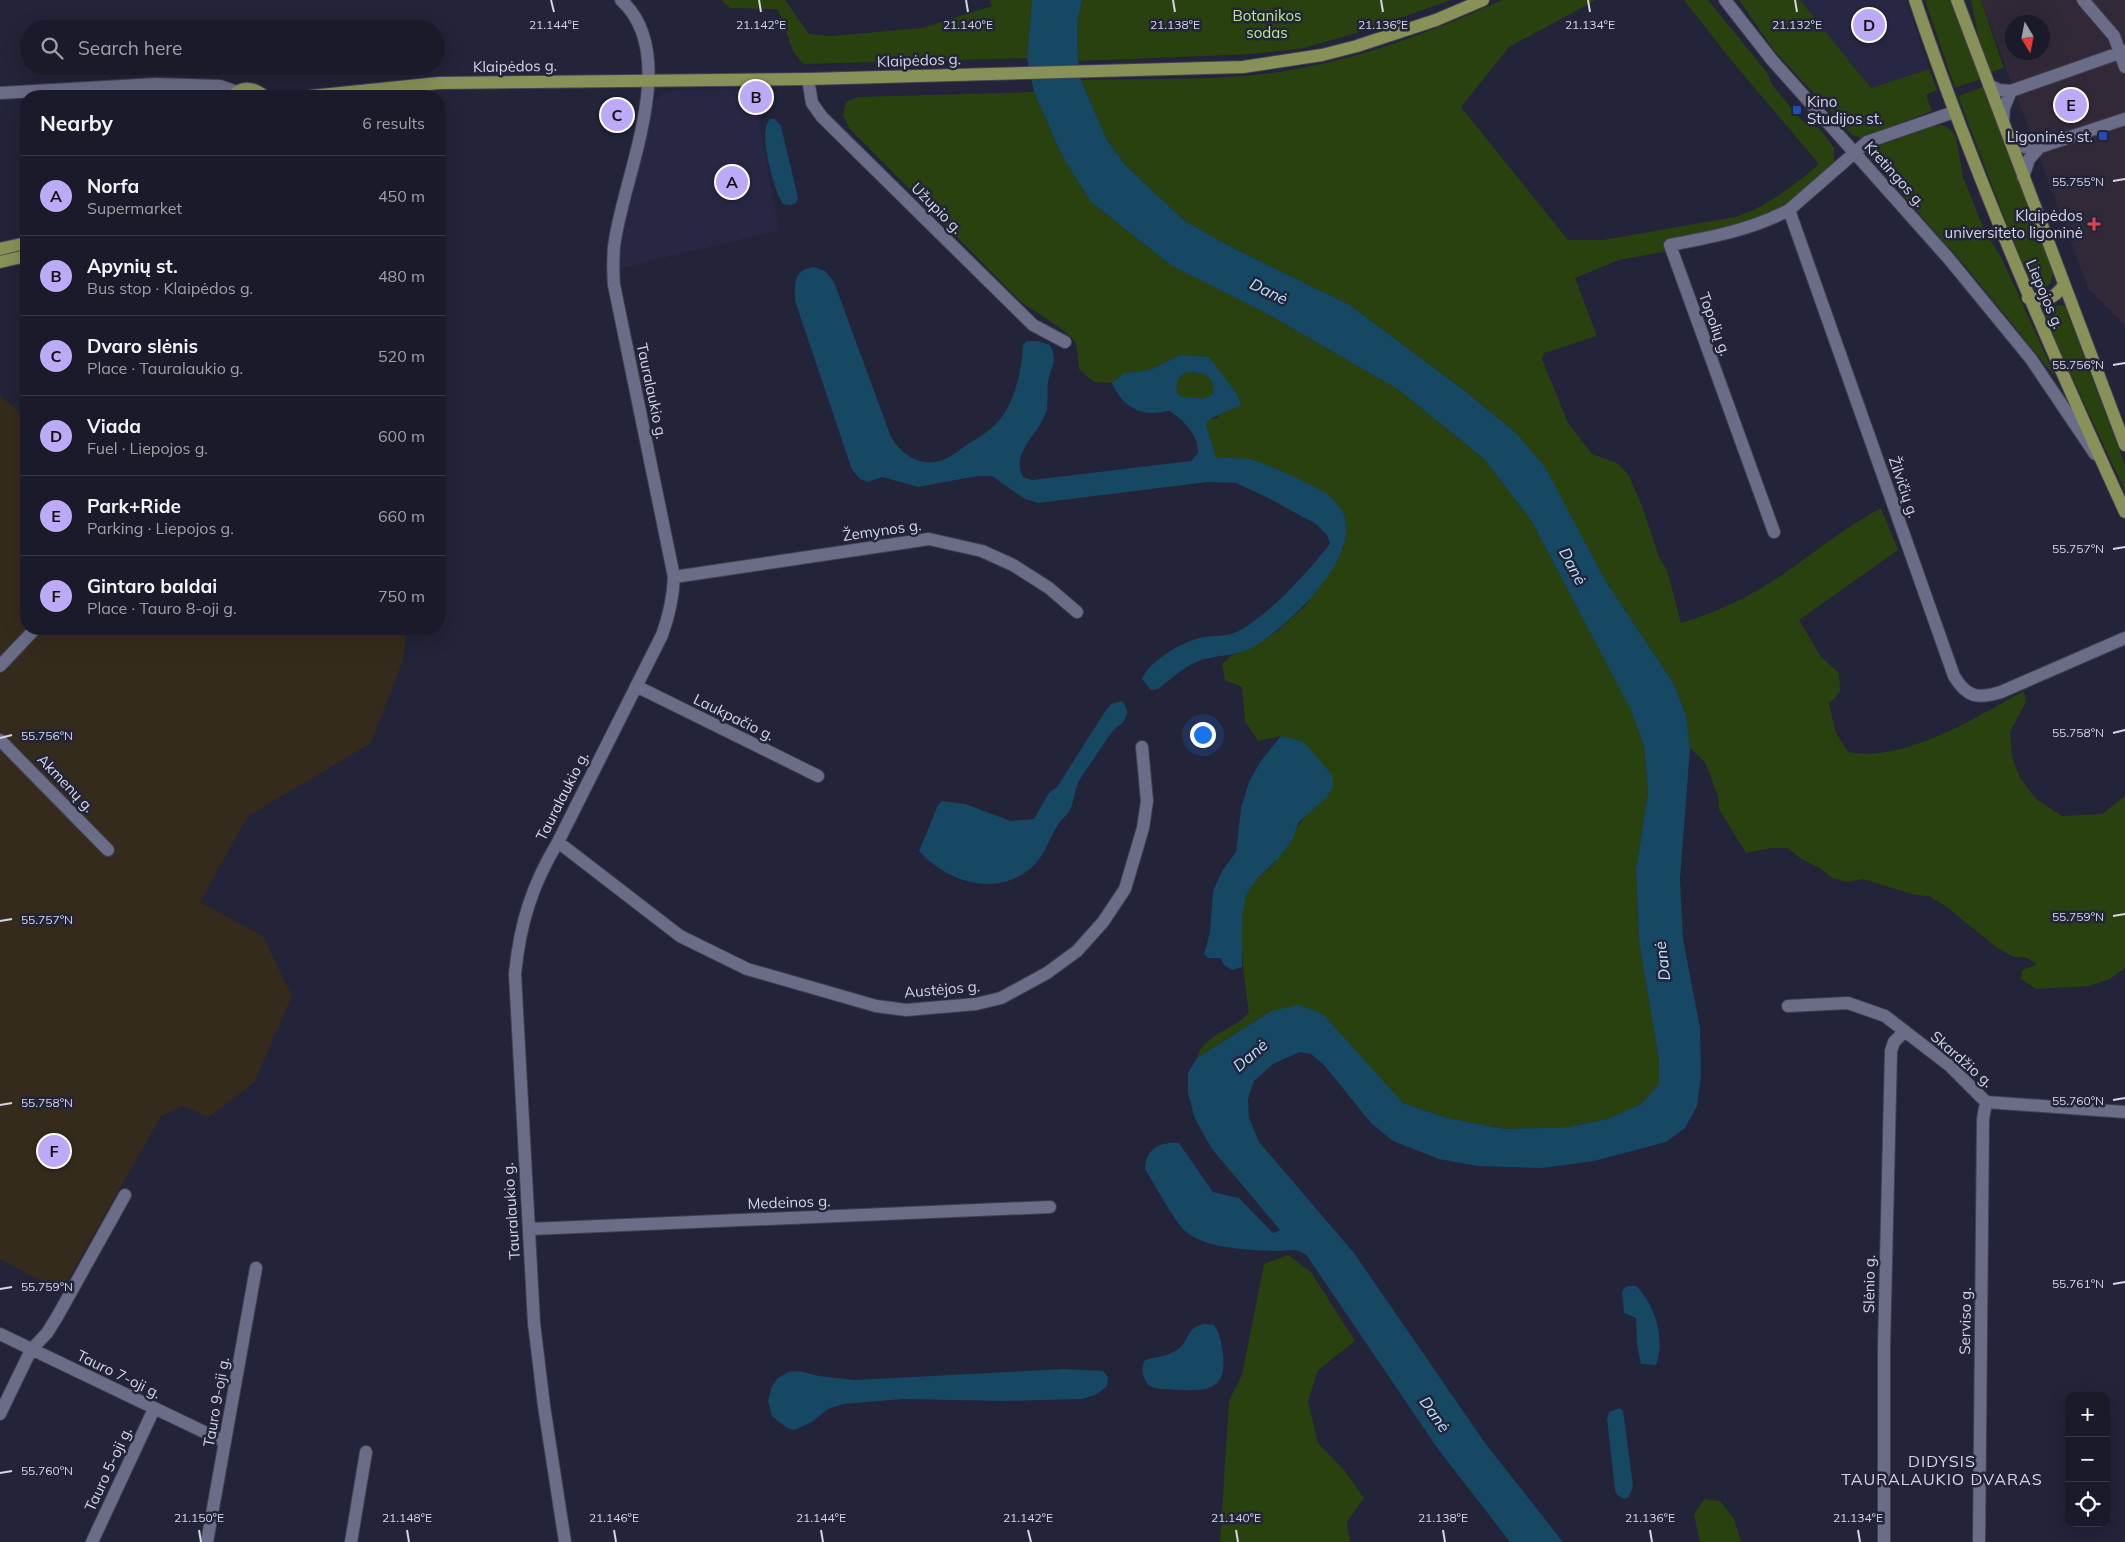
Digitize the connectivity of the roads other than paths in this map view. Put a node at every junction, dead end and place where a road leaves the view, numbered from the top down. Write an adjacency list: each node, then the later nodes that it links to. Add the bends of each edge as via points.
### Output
1 (621, 0): 10 (street, Tauralaukio g., via 639,23 645,45)
2 (1482, 0): 9 (main road, Klaipėdos g., via 1397,34 1312,57 1243,67)
3 (1726, 0): 27 (street, Kretingos g., via 1772,60)
4 (1915, 0): 22 (main road, Liepojos g.)
5 (1957, 0): 11 (main road, Liepojos g.)
6 (2083, 0): 7 (street, via 2114,36)
7 (2123, 52): 8 (street); 19 (street)
8 (2125, 67)
9 (808, 79): 10 (main road, Klaipėdos g.); 36 (street, Užupio g., via 812,102 822,117 1033,325)
10 (647, 81): 18 (main road, Klaipėdos g., via 439,83); 41 (street, Tauralaukio g., via 647,105 614,246 614,278 617,308)
11 (1989, 85): 19 (street); 24 (main road, Liepojos g.)
12 (195, 86): 13 (street, via 113,85); 14 (street); 15 (street, via 220,86)
13 (42, 90)
14 (204, 90)
15 (228, 90)
16 (242, 90): 17 (main road)
17 (255, 90)
18 (358, 90)
19 (2011, 91): 24 (street, via 2004,108)
20 (20, 92): 21 (street)
21 (0, 93)
22 (1954, 112): 27 (street, via 1867,142); 35 (main road, Liepojos g.)
23 (2125, 119): 26 (street)
24 (2003, 122): 25 (main road, Liepojos g.)
25 (2010, 141): 26 (street, via 2024,147); 28 (main road, Liepojos g.)
26 (2040, 147): 28 (street, via 2029,159)
27 (1854, 152): 29 (street); 38 (street, Kretingos g., via 1949,258 2030,359)
28 (2023, 177): 34 (main road, Liepojos g.)
29 (1789, 210): 40 (street, Topolių g., via 1736,233 1670,245); 44 (street, Žilvičių g., via 1954,676 1962,690 1974,696 1989,696)
30 (20, 244): 31 (main road)
31 (0, 249)
32 (20, 257): 33 (main road)
33 (0, 262)
34 (2064, 285): 35 (main road, via 2056,296 2048,300); 37 (main road, Liepojos g.)
35 (2028, 298): 38 (main road, Liepojos g.)
36 (1065, 342)
37 (2125, 445)
38 (2106, 470): 39 (main road, Liepojos g.)
39 (2125, 512)
40 (1774, 532)
41 (674, 577): 42 (street, Žemynos g., via 929,539 982,551 1014,565); 46 (street, Tauralaukio g., via 669,617)
42 (1077, 612)
43 (29, 635): 45 (street)
44 (2125, 638)
45 (0, 666)
46 (636, 686): 49 (street, Laukpačio g.); 50 (street, Tauralaukio g.)
47 (0, 740): 51 (street, Akmenų g.)
48 (1142, 747): 50 (street, Austėjos g., via 1146,801 1144,828 1125,889 1103,922 1077,951 1047,973 1000,998 976,1004 906,1010 876,1006 747,969 680,936)
49 (818, 776)
50 (558, 842): 58 (street, Tauralaukio g., via 544,864 527,904 515,974)
51 (108, 850)
52 (1788, 1006): 53 (street, Skardžio g., via 1848,1003 1885,1016)
53 (1905, 1031): 54 (street, Skardžio g., via 1950,1066); 70 (street, Slėnio g., via 1890,1051 1884,1337)
54 (1986, 1102): 55 (street, Skardžio g.); 71 (street, Serviso g.)
55 (2125, 1112)
56 (125, 1195): 61 (street, via 47,1334)
57 (1050, 1207): 58 (street, Medeinos g.)
58 (530, 1229): 69 (street, Tauralaukio g., via 535,1332)
59 (256, 1268): 64 (street, Tauro 9-oji g.)
60 (0, 1334): 61 (street, Tauro 7-oji g.)
61 (31, 1350): 62 (street, Tauro 7-oji g.); 63 (street)
62 (154, 1409): 64 (street, Tauro 7-oji g.); 66 (street, Tauro 5-oji g.)
63 (0, 1414)
64 (225, 1442): 67 (street, Tauro 9-oji g.)
65 (366, 1452): 68 (street)
66 (92, 1542)
67 (207, 1542)
68 (351, 1542)
69 (565, 1542)
70 (1884, 1542)
71 (1979, 1542)

